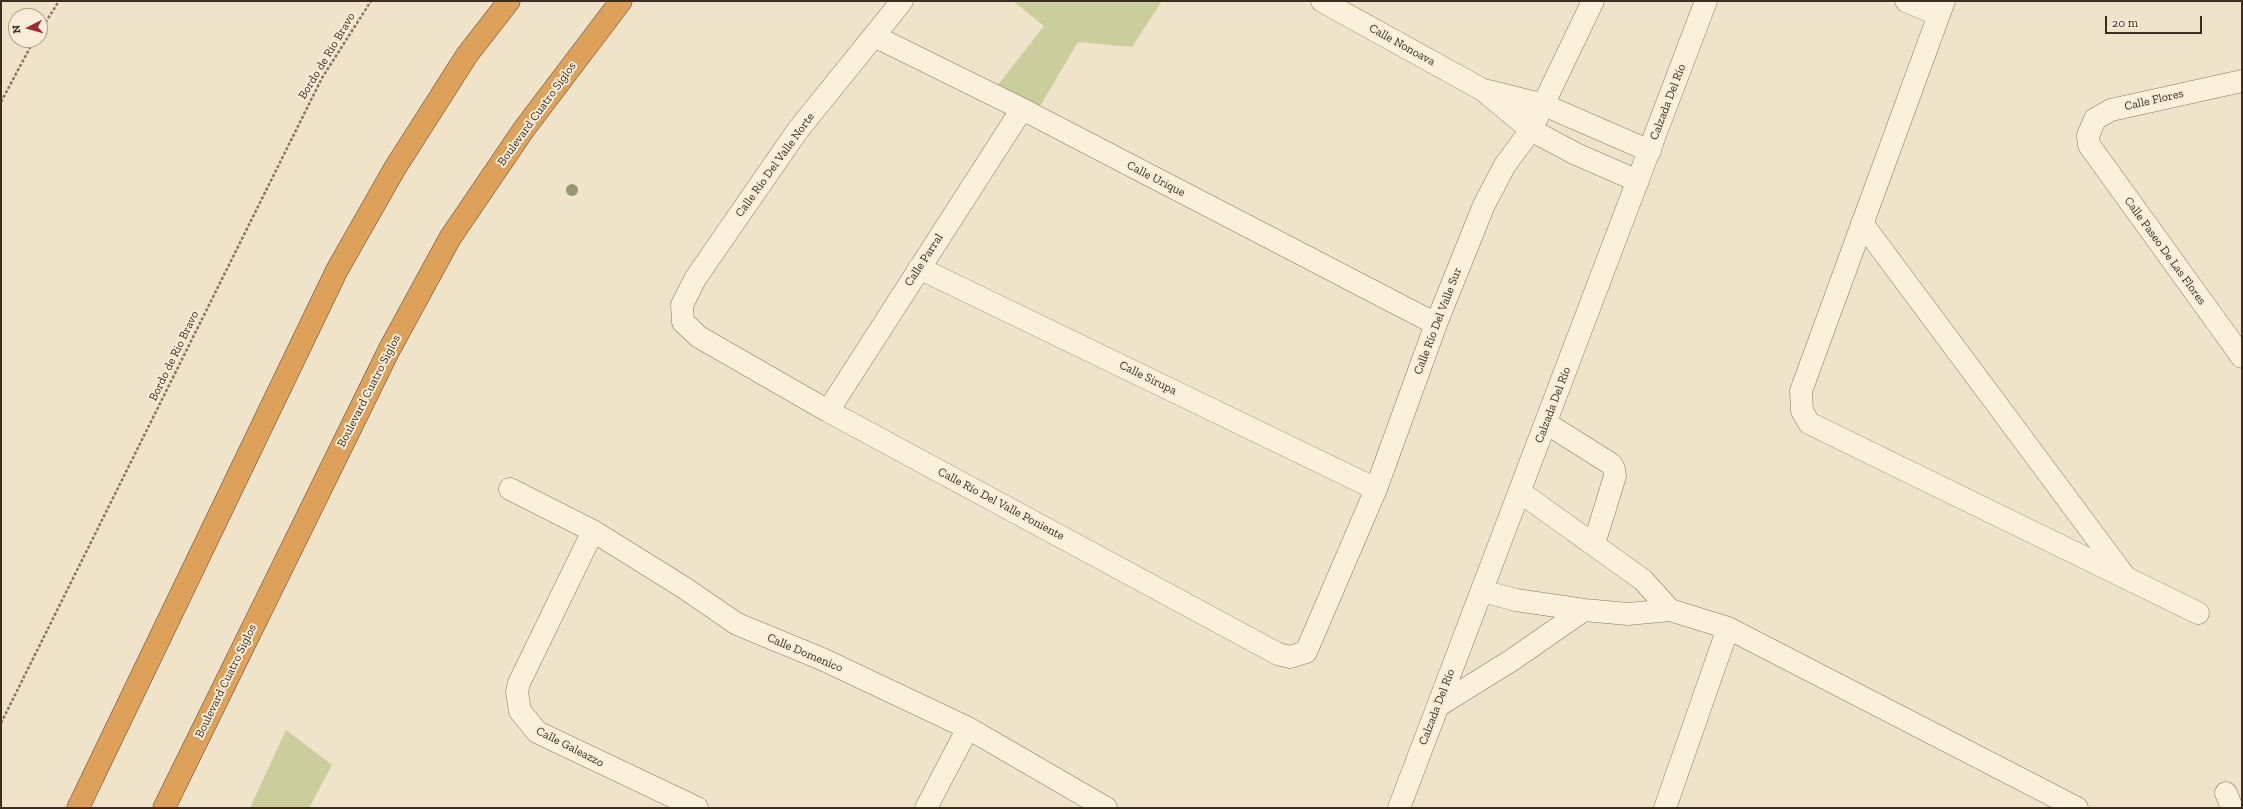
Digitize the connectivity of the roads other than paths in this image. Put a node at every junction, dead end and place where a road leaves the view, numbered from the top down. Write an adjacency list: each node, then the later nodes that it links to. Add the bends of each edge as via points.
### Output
1 (509, 1): 39 (highway, via 467,55 395,168 337,270)
2 (621, 1): 40 (highway, Boulevard Cuatro Siglos, via 524,129 450,238 389,350)
3 (902, 1): 9 (street, Calle Río Del Valle Norte)
4 (1322, 1): 11 (street, Calle Nonoava)
5 (1593, 1): 12 (street, Calle Río Del Valle Sur)
6 (1706, 1): 16 (street, Calzada Del Río)
7 (1906, 1): 8 (street)
8 (1942, 8): 18 (street)
9 (874, 36): 13 (street, Calle Urique); 21 (street, Calle Río Del Valle Norte, via 798,130 695,278 682,305 681,313 683,322)
10 (2242, 81): 15 (street, Calle Flores, via 2111,110 2099,115 2092,123 2088,136)
11 (1482, 90): 12 (street, Calle Nonoava); 14 (street, Calle Nonoava)
12 (1544, 105): 14 (street, Calle Río Del Valle Sur); 16 (street, Calle Nonoava)
13 (1022, 109): 19 (street, Calle Parral); 20 (street, Calle Urique)
14 (1531, 130): 17 (street, Calle Nonoava, via 1576,154); 20 (street, Calle Río Del Valle Sur, via 1505,165 1484,205)
15 (2089, 145): 22 (street, Calle Paseo De Las Flores)
16 (1650, 151): 17 (street, Calzada Del Río)
17 (1638, 181): 24 (street, Calzada Del Río)
18 (1862, 223): 30 (street); 30 (street, via 1801,391 1802,411 1810,423)
19 (919, 268): 23 (street, Calle Parral); 25 (street, Calle Sirupa)
20 (1436, 324): 25 (street, Calle Río Del Valle Sur)
21 (699, 337): 23 (street, Calle Río Del Valle Poniente)
22 (2242, 357)
23 (828, 411): 36 (street, Calle Río Del Valle Poniente, via 1278,654 1290,656)
24 (1546, 423): 27 (street, Calzada Del Río); 29 (street, via 1611,464 1614,470 1615,476)
25 (1376, 489): 36 (street, Calle Río Del Valle Sur)
26 (510, 490): 28 (street, Calle Domenico)
27 (1520, 492): 29 (street); 31 (street, Calzada Del Río)
28 (592, 531): 38 (street, Calle Domenico, via 737,624 822,659); 41 (street, Calle Galeazzo, via 520,683 517,692 520,711 537,732)
29 (1594, 544): 33 (street, via 1643,580)
30 (2128, 581): 34 (street)
31 (1482, 591): 32 (street, via 1516,600); 37 (street, Calzada Del Río)
32 (1584, 610): 33 (street, via 1628,614); 37 (street, via 1512,660)
33 (1670, 610): 35 (street)
34 (2198, 614)
35 (1728, 628): 45 (street); 46 (street)
36 (1306, 652)
37 (1438, 706): 44 (street, Calzada Del Río)
38 (968, 728): 42 (street); 43 (street, Calle Domenico)
39 (78, 808)
40 (164, 808)
41 (696, 808)
42 (926, 808)
43 (1106, 808)
44 (1399, 808)
45 (1665, 808)
46 (2077, 808)

